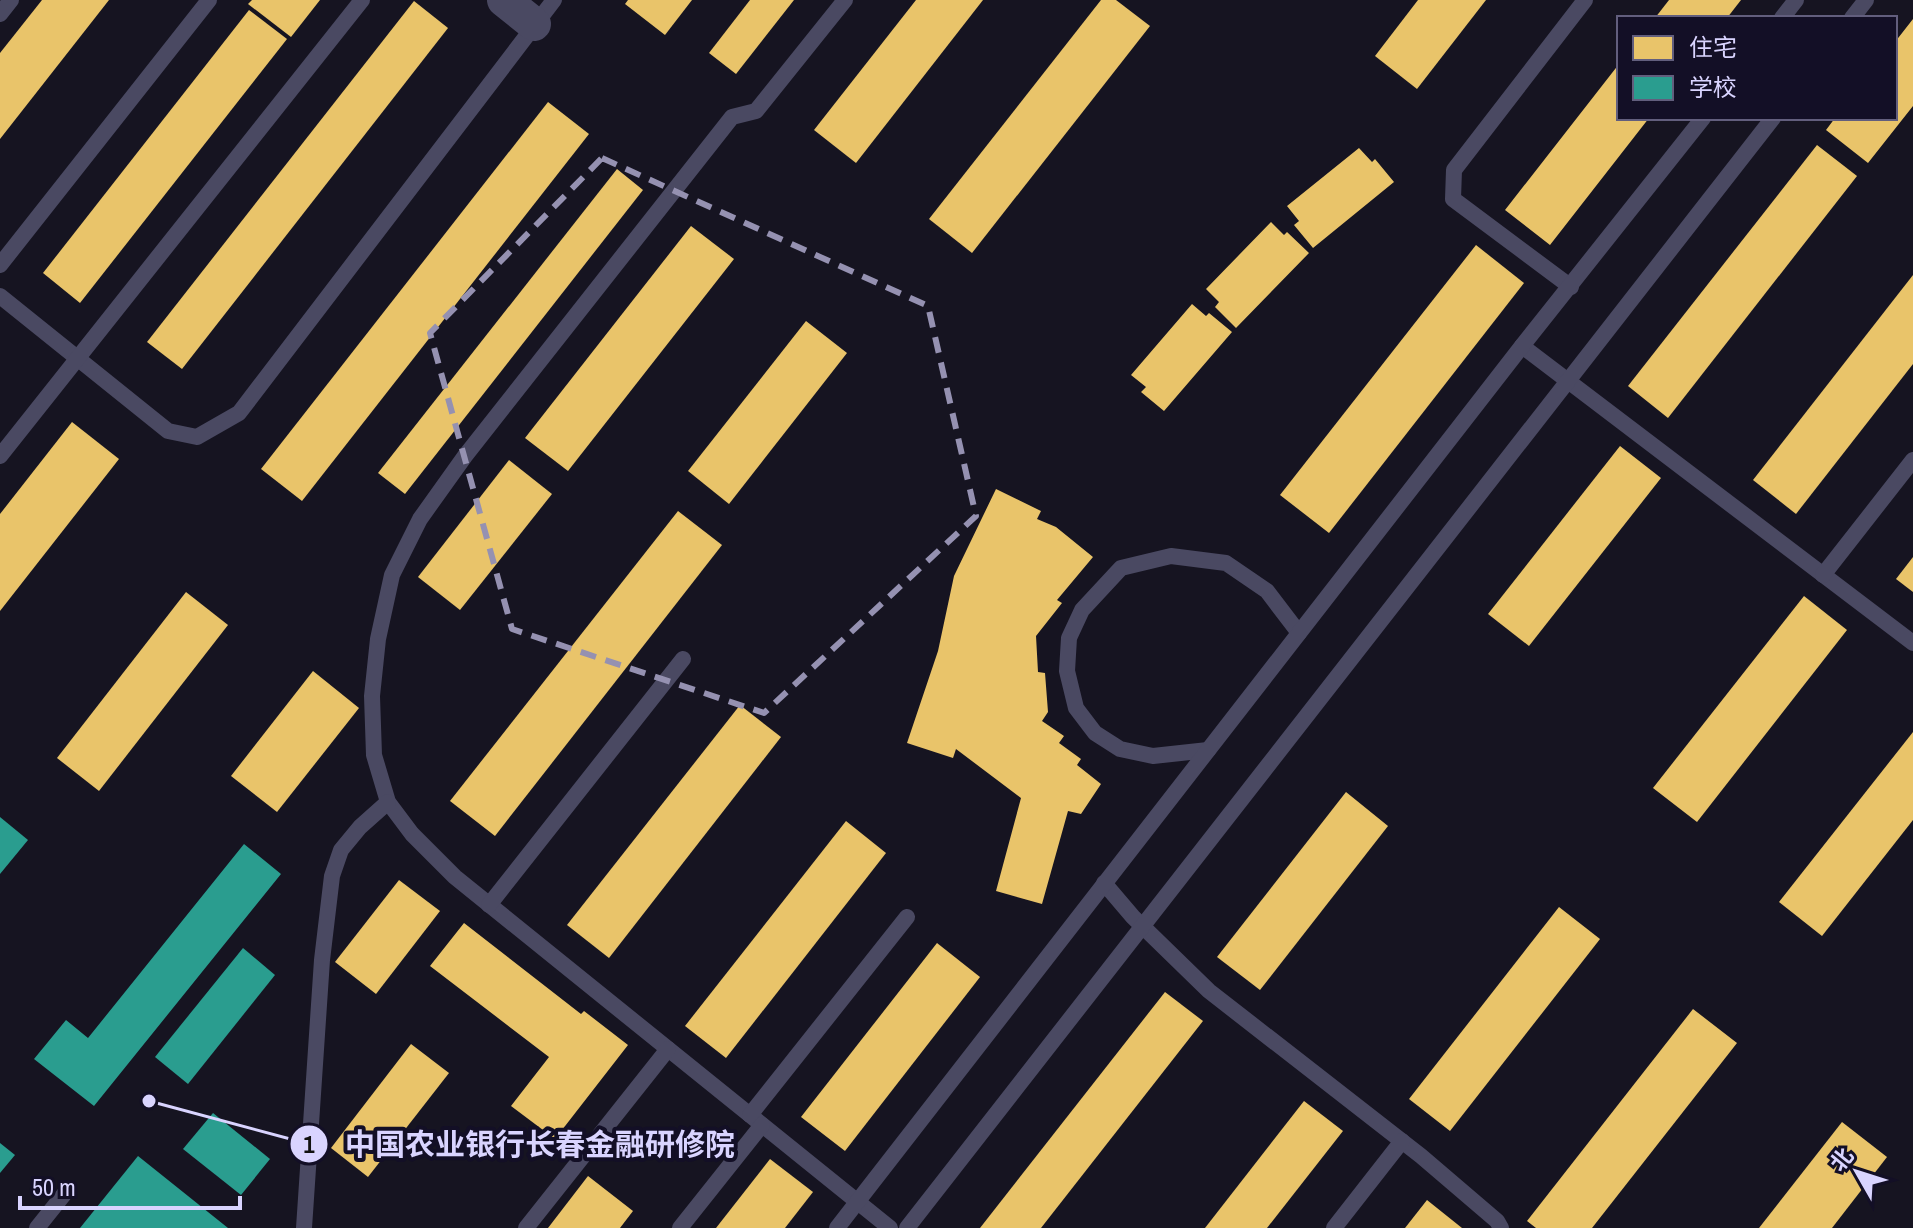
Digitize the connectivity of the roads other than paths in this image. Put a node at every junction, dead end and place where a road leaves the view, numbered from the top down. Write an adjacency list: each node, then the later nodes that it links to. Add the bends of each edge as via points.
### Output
1 (11, 0): 10 (lane)
2 (209, 0): 15 (lane)
3 (362, 0): 19 (lane)
4 (504, 0): 9 (street)
5 (845, 0): 28 (lane, via 756,111 732,117 420,519 392,575 378,639 372,696 374,755)
6 (1585, 0): 16 (lane, via 1454,170 1453,199)
7 (1796, 0): 11 (lane)
8 (1866, 0): 12 (lane)
9 (544, 12): 19 (lane, via 239,413 197,437 168,431)
10 (0, 14)
11 (1784, 16)
12 (1854, 16)
13 (1701, 120): 16 (lane)
14 (1771, 120): 20 (lane)
15 (0, 265)
16 (1571, 287): 18 (lane)
17 (0, 296): 19 (lane)
18 (1522, 346): 20 (lane); 24 (lane)
19 (79, 357): 21 (lane)
20 (1567, 381): 23 (lane); 32 (lane)
21 (0, 456)
22 (1913, 460): 23 (lane)
23 (1823, 575): 25 (lane)
24 (1299, 633): 27 (lane); 27 (lane, via 1267,591 1226,563 1171,556 1121,568 1082,610 1069,638 1067,671 1076,708 1095,733 1120,749 1153,756)
25 (1913, 643)
26 (683, 659): 30 (lane)
27 (1208, 750): 29 (lane)
28 (388, 802): 30 (lane, via 412,834); 39 (lane, via 341,850 332,876)
29 (1104, 883): 32 (lane); 37 (lane)
30 (489, 905): 33 (lane)
31 (907, 917): 34 (lane)
32 (1141, 925): 35 (lane, via 1209,991); 44 (lane)
33 (668, 1049): 34 (lane); 40 (lane)
34 (756, 1120): 37 (lane); 41 (lane)
35 (1402, 1141): 45 (lane); 46 (lane)
36 (65, 1193): 38 (lane)
37 (858, 1202): 42 (lane); 43 (lane)
38 (37, 1228)
39 (304, 1228)
40 (526, 1228)
41 (680, 1228)
42 (837, 1228)
43 (890, 1228)
44 (907, 1228)
45 (1334, 1228)
46 (1501, 1228)

